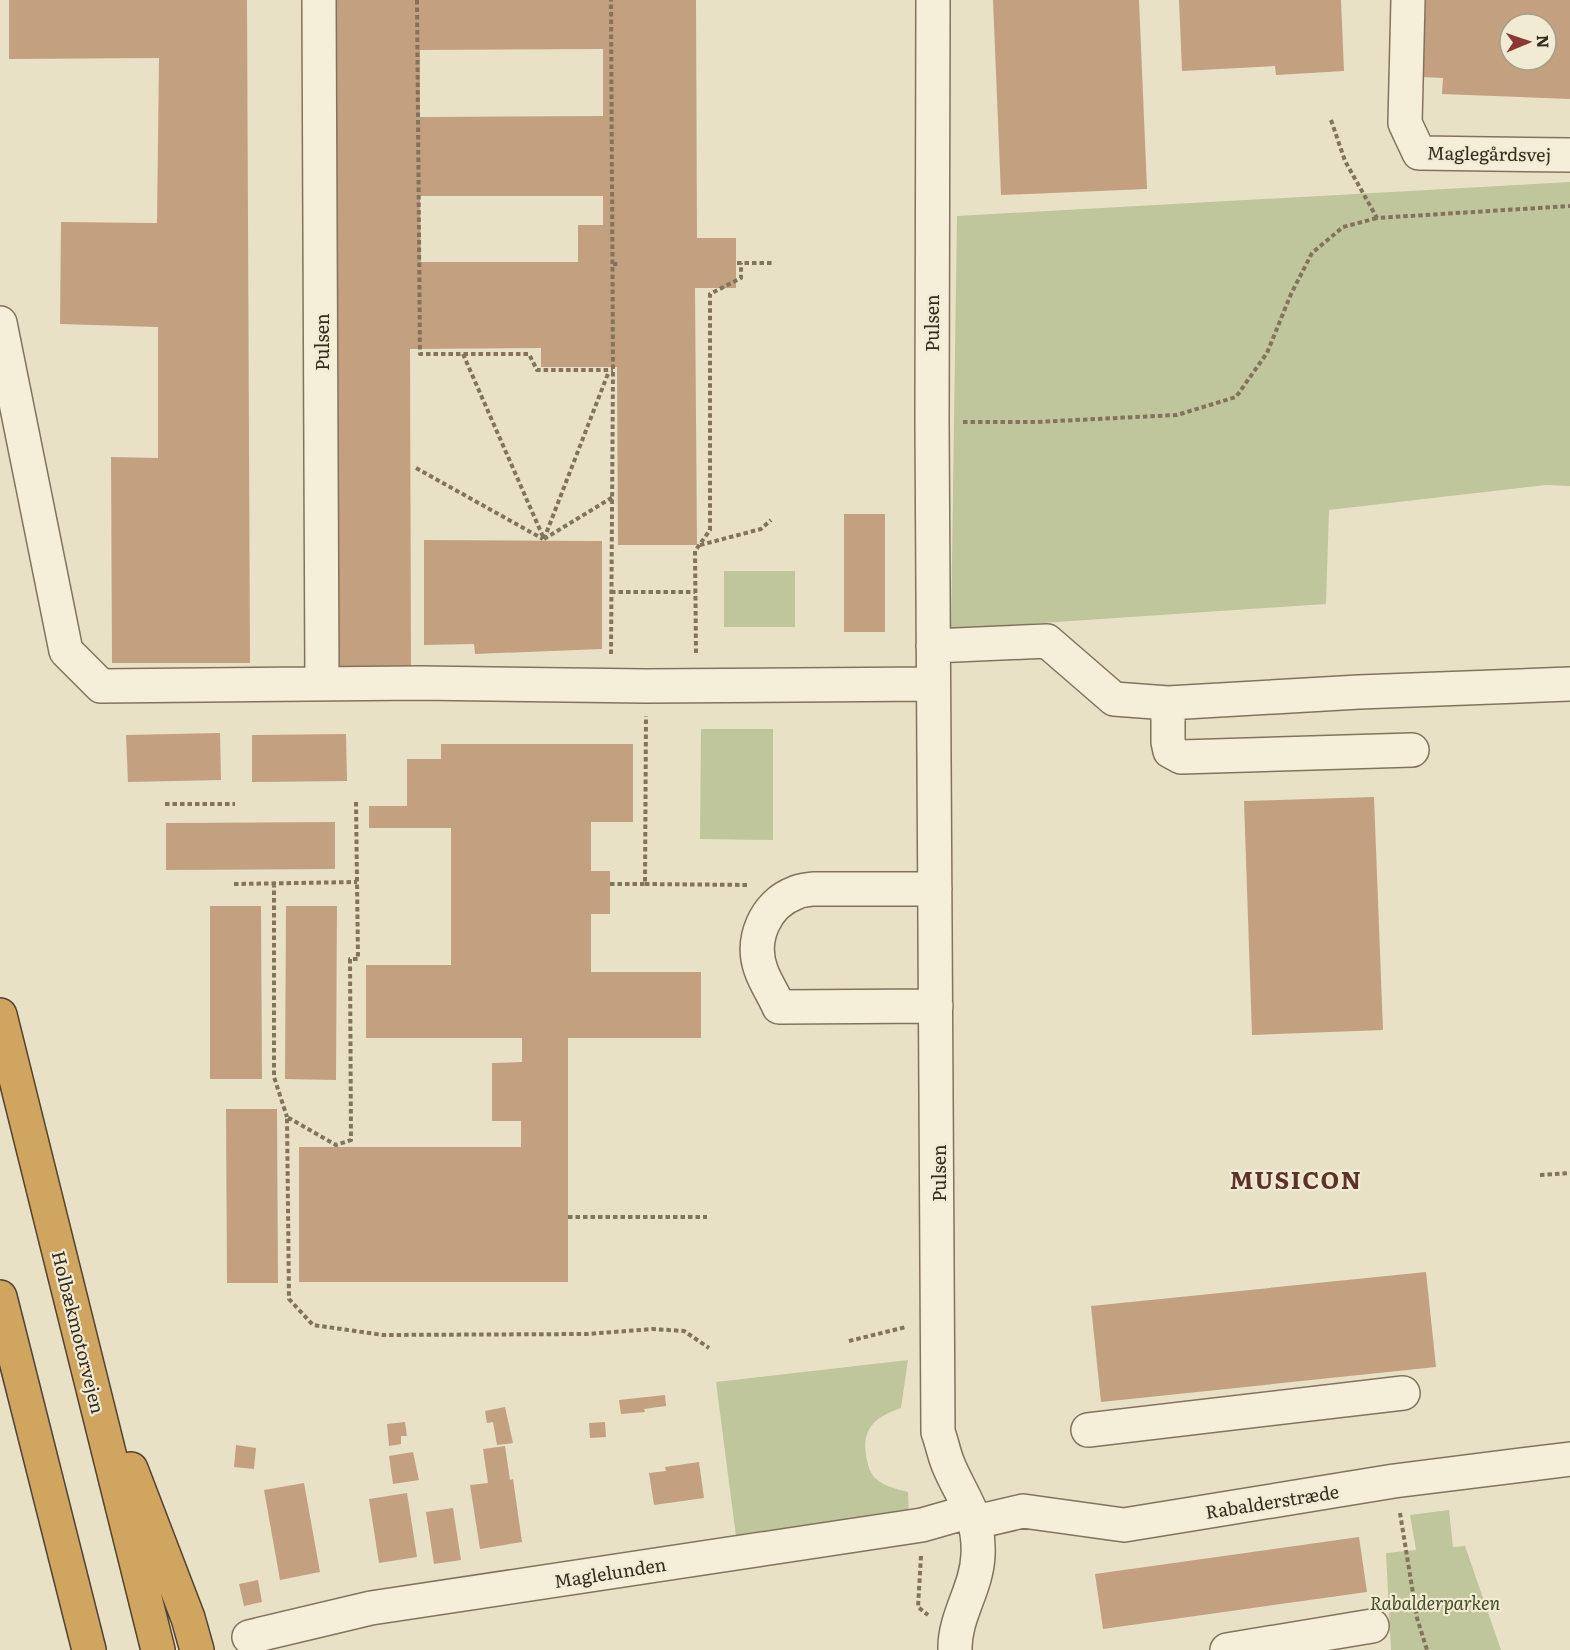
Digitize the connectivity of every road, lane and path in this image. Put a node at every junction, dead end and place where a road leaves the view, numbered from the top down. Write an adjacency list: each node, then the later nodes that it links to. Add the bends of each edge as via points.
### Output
1 (318, 0): 25 (street, Pulsen)
2 (417, 0): 14 (path, via 420,354)
3 (611, 0): 11 (path)
4 (933, 0): 16 (street, Pulsen)
5 (1408, 0): 7 (street, Maglegårdsvej, via 1405,123 1419,153)
6 (1331, 120): 9 (path, via 1345,161)
7 (1570, 155)
8 (1570, 206): 9 (path)
9 (1377, 218): 16 (path, via 1343,227 1312,253 1267,353 1236,397 1177,415)
10 (774, 263): 21 (path, via 739,263 741,278 710,294 710,530)
11 (613, 264): 12 (path); 15 (path)
12 (620, 264)
13 (0, 323): 25 (street, via 66,651 101,686)
14 (463, 354): 15 (path, via 529,354 537,370); 20 (path)
15 (611, 370): 18 (path); 20 (path)
16 (932, 422): 24 (street, Pulsen)
17 (416, 468): 20 (path)
18 (613, 497): 20 (path); 22 (path)
19 (771, 520): 21 (path, via 761,529)
20 (544, 539)
21 (700, 545): 23 (path, via 695,551)
22 (611, 592): 23 (path); 26 (path)
23 (695, 592): 30 (path)
24 (933, 646): 27 (street, Pulsen); 31 (street, via 1047,641 1114,699)
25 (322, 684): 26 (street)
26 (611, 684): 29 (street)
27 (933, 684): 30 (street); 41 (street, Pulsen)
28 (1570, 684): 31 (street)
29 (646, 686): 30 (street); 40 (path)
30 (696, 686)
31 (1168, 703): 32 (street, via 1167,742 1170,751 1181,757)
32 (1412, 750)
33 (356, 802): 36 (path)
34 (165, 804): 35 (path)
35 (235, 804)
36 (357, 882): 37 (path); 45 (path, via 358,959 350,959 351,1140 336,1145)
37 (273, 883): 38 (path); 45 (path, via 274,1077)
38 (234, 884)
39 (610, 884): 40 (path)
40 (645, 884): 42 (path, via 773,886)
41 (936, 889): 42 (street, via 813,889); 43 (street, Pulsen)
42 (784, 899): 43 (street, via 766,916 758,934 757,952 779,1007)
43 (936, 1006): 51 (street, Pulsen)
44 (0, 1015): 52 (highway, Holbækmotorvejen)
45 (287, 1117): 54 (path, via 289,1299 313,1325 383,1335 684,1331)
46 (1570, 1173): 47 (path)
47 (1540, 1176)
48 (568, 1217): 49 (path)
49 (707, 1217)
50 (0, 1297): 55 (highway)
51 (939, 1319): 53 (path); 60 (street, Pulsen, via 938,1432 948,1464)
52 (81, 1341): 65 (highway, Holbækmotorvejen); 66 (highway)
53 (849, 1341)
54 (709, 1348)
55 (17, 1361): 63 (highway, via 17,1447); 64 (highway)
56 (1402, 1393): 57 (street)
57 (1088, 1430)
58 (1570, 1459): 59 (street, Rabalderstræde)
59 (1394, 1481): 60 (street, Rabalderstræde, via 1124,1526 1023,1511); 69 (path, via 1417,1618)
60 (974, 1516): 62 (street, Maglelunden, via 371,1608); 67 (street, Pulsen, via 978,1556 955,1635)
61 (1372, 1626): 68 (street)
62 (249, 1637)
63 (66, 1650)
64 (89, 1650)
65 (158, 1650)
66 (197, 1650)
67 (956, 1650)
68 (1227, 1650)
69 (1427, 1650)

